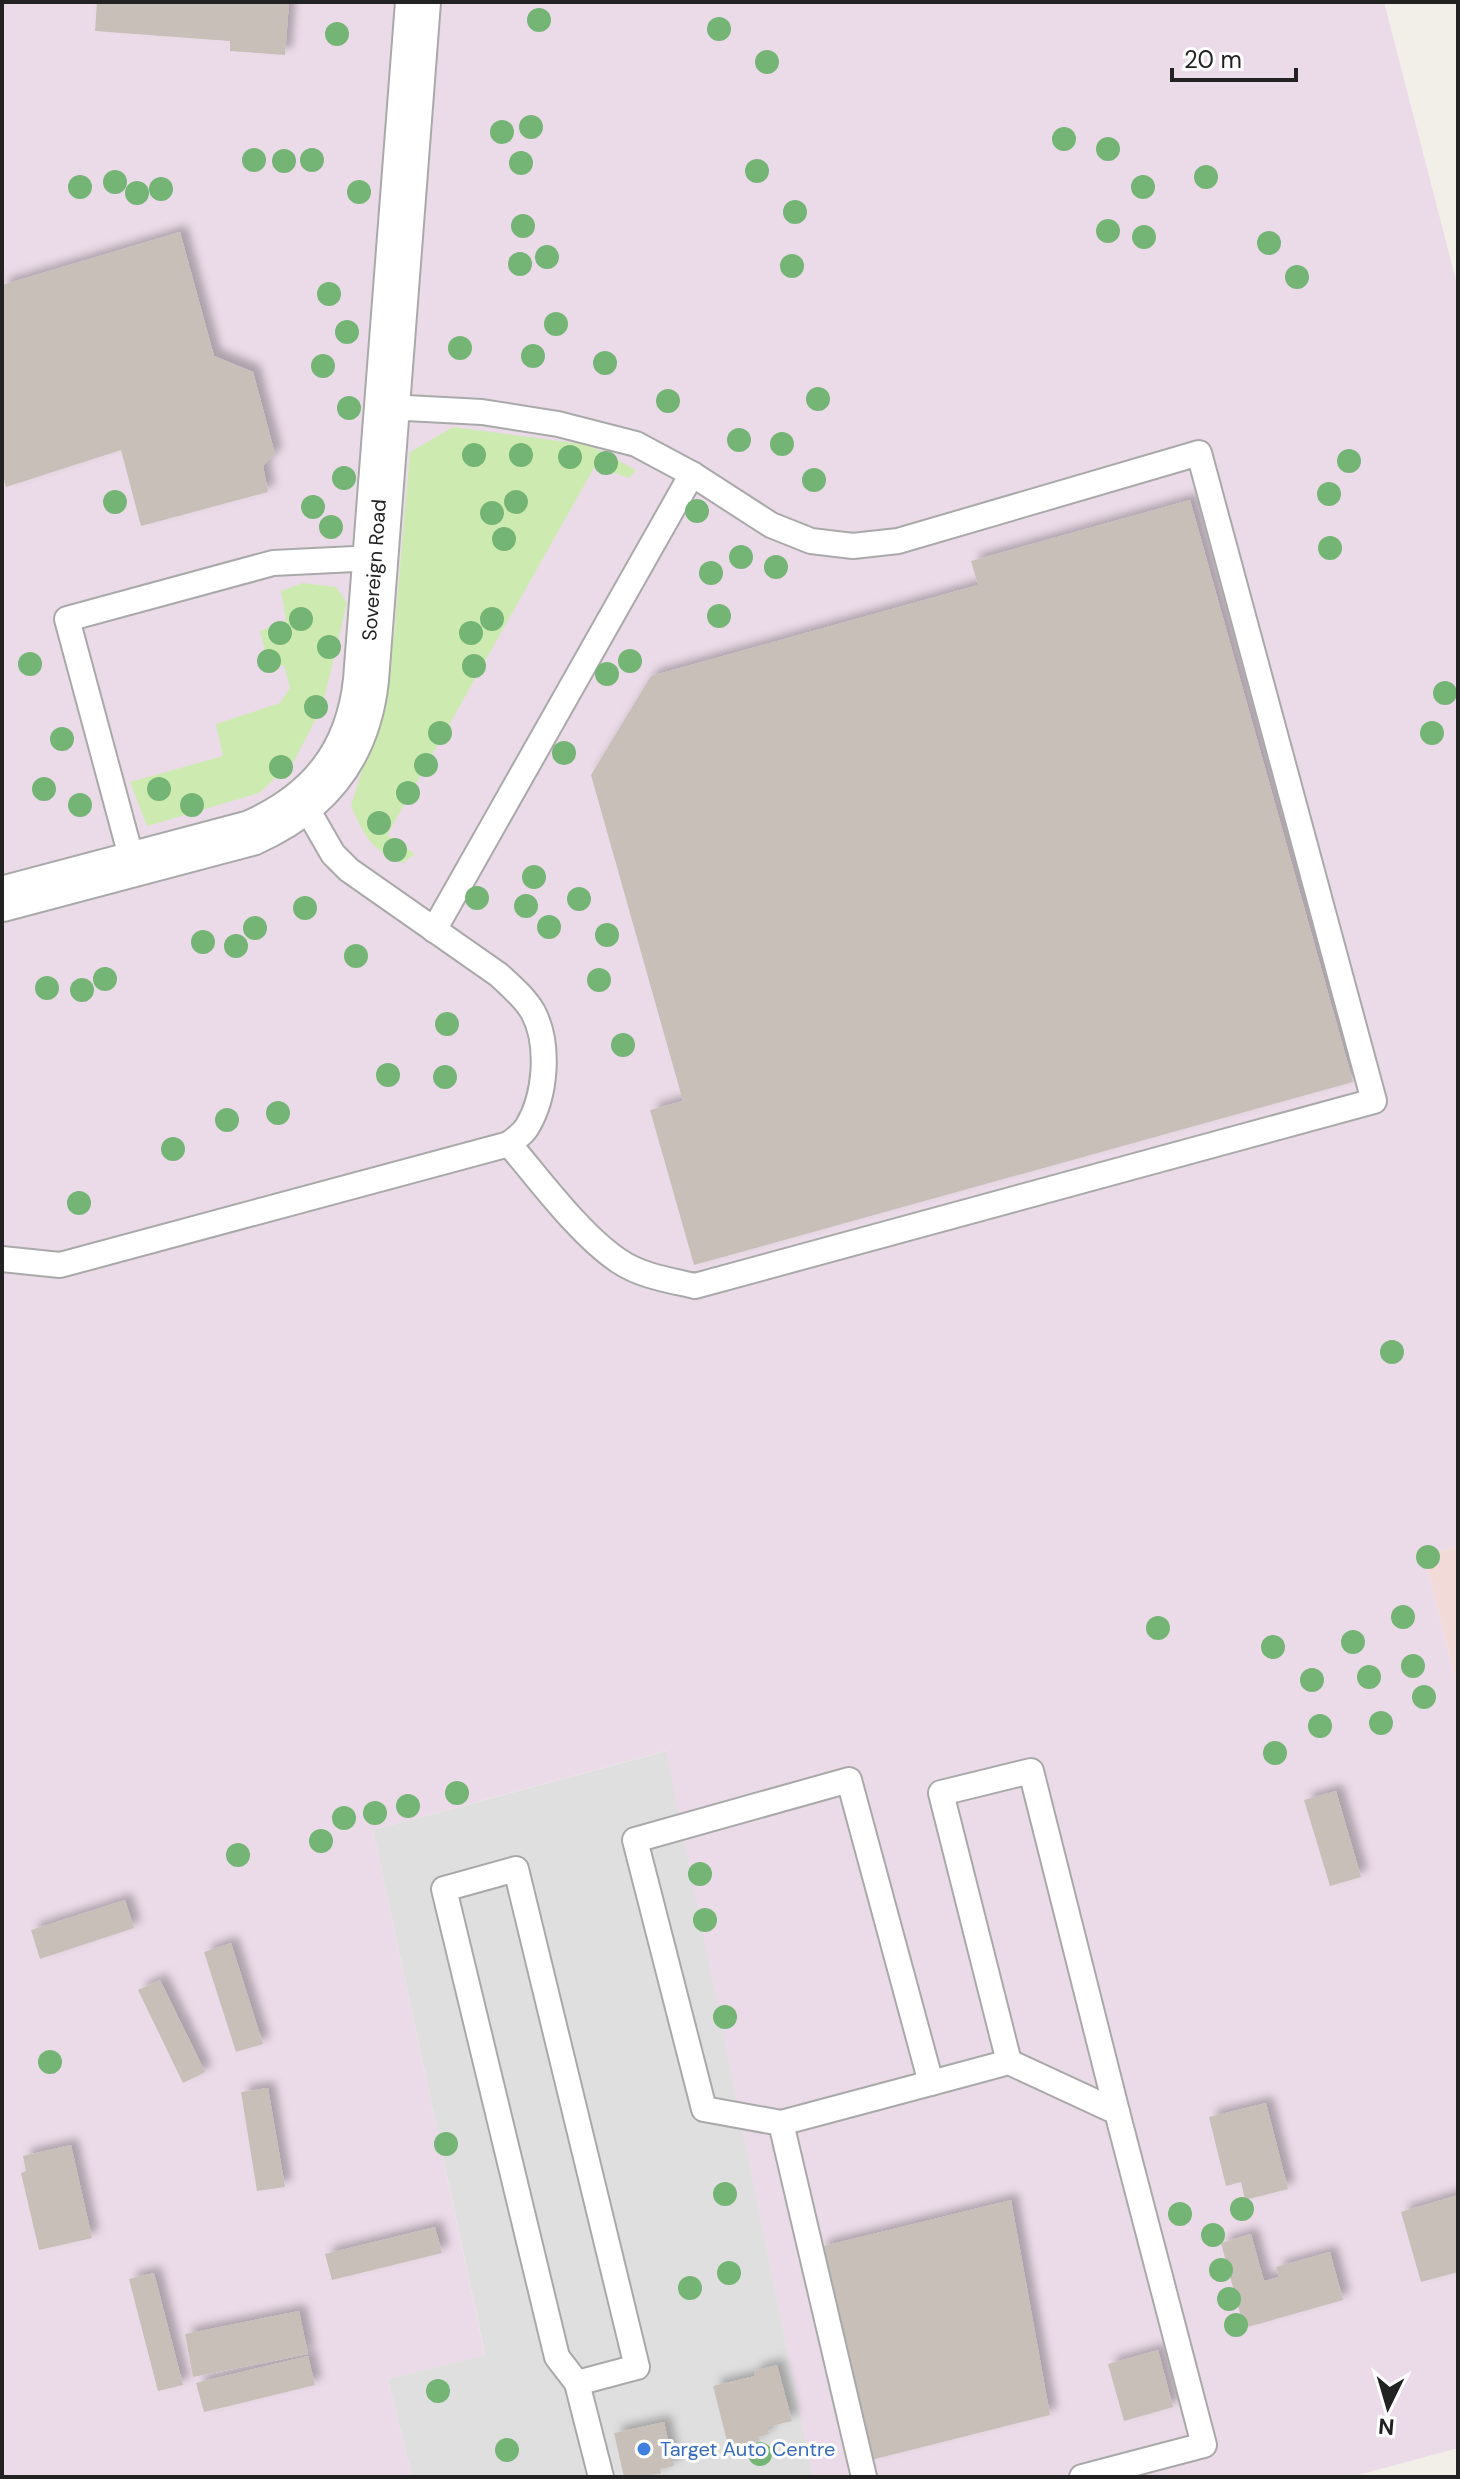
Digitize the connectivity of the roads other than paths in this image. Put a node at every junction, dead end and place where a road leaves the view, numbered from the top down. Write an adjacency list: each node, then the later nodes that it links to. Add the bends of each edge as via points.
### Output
1 (418, 2): 2 (street, Sovereign Road)
2 (387, 407): 3 (lane, via 482,412 558,424 636,444); 4 (street, Sovereign Road)
3 (692, 474): 8 (lane); 9 (lane, via 771,525 811,541 853,546 898,541 1199,453 1374,1101 695,1286 645,1274 618,1261)
4 (375, 558): 5 (street, Sovereign Road, via 361,713 336,766); 6 (lane, via 273,563 67,619)
5 (303, 802): 6 (street, Sovereign Road, via 251,833); 8 (lane, via 333,854 349,870)
6 (133, 864): 7 (street, Sovereign Road)
7 (2, 899)
8 (434, 930): 9 (lane, via 516,990 533,1011 542,1036 535,1110 526,1130)
9 (509, 1144): 10 (lane, via 60,1265)
10 (2, 1259)
11 (1009, 2062): 12 (lane); 13 (lane); 13 (lane, via 941,1793 1031,1771)
12 (931, 2083): 14 (lane); 14 (lane, via 849,1780 635,1840 704,2109)
13 (1117, 2112): 18 (lane, via 1204,2445)
14 (781, 2123): 17 (lane)
15 (577, 2383): 15 (lane, via 557,2357 444,1889 516,1869 637,2367); 16 (lane)
16 (601, 2477)
17 (864, 2477)
18 (1082, 2477)

